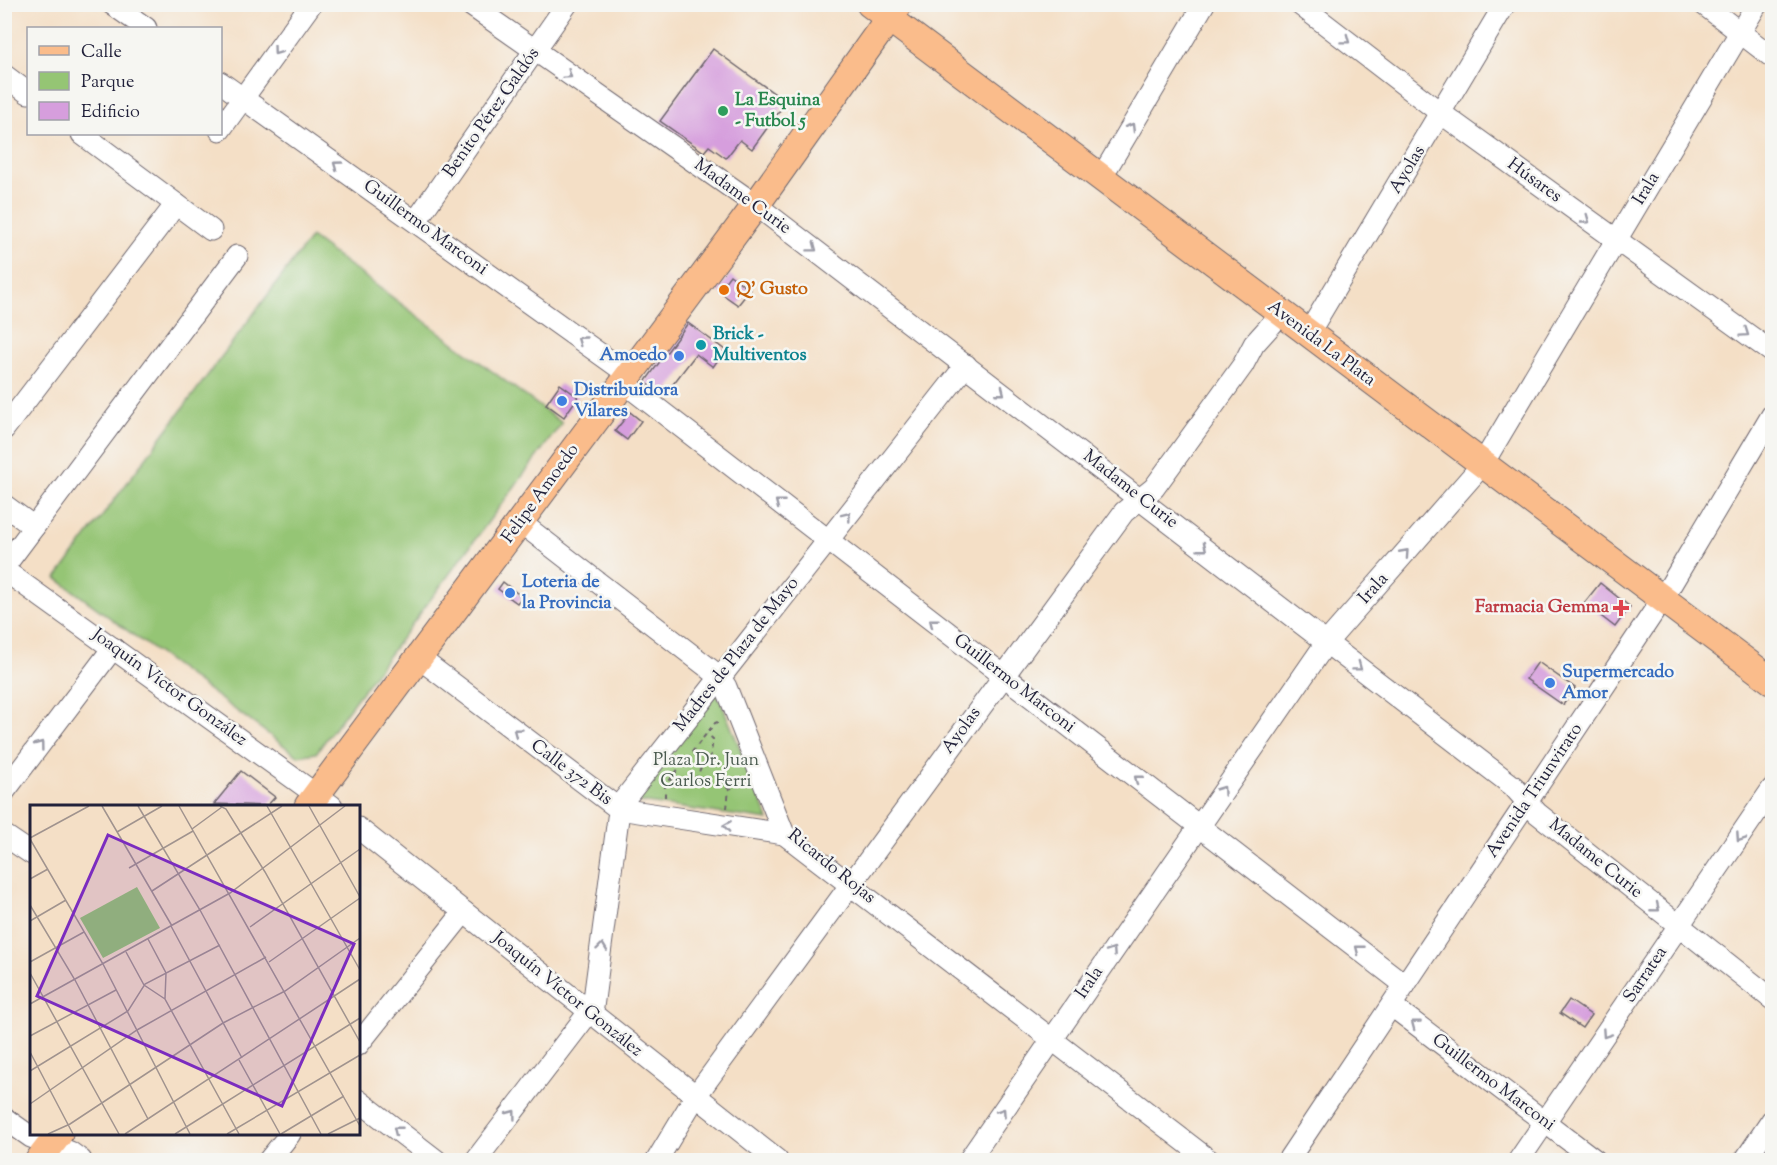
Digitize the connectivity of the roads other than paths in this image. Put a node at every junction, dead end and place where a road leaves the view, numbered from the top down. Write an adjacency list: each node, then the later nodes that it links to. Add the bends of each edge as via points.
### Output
1 (112, 4): 11 (street)
2 (311, 4): 18 (street, one-way to 18)
3 (469, 4): 13 (street, Madame Curie)
4 (567, 4): 13 (street, Benito Pérez Galdós)
5 (1204, 4): 22 (street, one-way to 5)
6 (1299, 4): 19 (street, Húsares, one-way to 19)
7 (1505, 4): 19 (street, Ayolas)
8 (1703, 4): 12 (street)
9 (1757, 4): 12 (street, Irala)
10 (887, 9): 22 (main road, Avenida La Plata); 24 (main road, Felipe Amoedo)
11 (145, 27)
12 (1740, 32): 14 (street); 27 (street, Irala)
13 (535, 52): 24 (street, Madame Curie, one-way to 24); 25 (street, Benito Pérez Galdós)
14 (1773, 57)
15 (4, 75): 17 (street)
16 (222, 83): 18 (street, Guillermo Marconi)
17 (27, 92)
18 (243, 98): 20 (street); 25 (street, Guillermo Marconi, one-way to 18)
19 (1442, 114): 27 (street, Húsares, one-way to 27); 30 (street, Ayolas)
20 (222, 128)
21 (83, 135): 23 (street)
22 (1101, 178): 29 (main road, Avenida La Plata)
23 (176, 204): 26 (street); 35 (street)
24 (756, 206): 32 (street, Madame Curie, one-way to 32); 33 (main road, Felipe Amoedo)
25 (416, 222): 33 (street, Guillermo Marconi, one-way to 25)
26 (211, 230)
27 (1615, 241): 31 (street, Húsares, one-way to 31); 36 (street, Irala)
28 (237, 256): 40 (street)
29 (1281, 314): 30 (main road, Avenida La Plata); 37 (street, Ayolas, via 1254,344 1176,459)
30 (1308, 334): 36 (main road, Avenida La Plata)
31 (1773, 352)
32 (966, 365): 37 (street, Madame Curie, one-way to 37); 41 (street, Madres de Plaza de Mayo, one-way to 32)
33 (626, 378): 39 (main road, Felipe Amoedo); 41 (street, Guillermo Marconi, one-way to 33)
34 (1773, 415): 43 (street, Avenida Triunvirato)
35 (4, 429)
36 (1482, 465): 43 (main road, Avenida La Plata); 44 (street, Irala, one-way to 36)
37 (1141, 499): 44 (street, Madame Curie, one-way to 44); 47 (street, Ayolas, via 1124,512)
38 (4, 505): 40 (street)
39 (520, 522): 46 (main road, Felipe Amoedo); 48 (street, Ricardo Rojas)
40 (34, 527): 42 (street)
41 (827, 541): 47 (street, Guillermo Marconi, one-way to 41); 48 (street, Madres de Plaza de Mayo)
42 (4, 568): 45 (street, Joaquín Víctor González)
43 (1663, 598): 49 (main road, Avenida La Plata); 53 (street, Avenida Triunvirato)
44 (1326, 643): 53 (street, Madame Curie, one-way to 53, via 1513,786); 55 (street, Irala, one-way to 44)
45 (113, 648): 51 (street, one-way to 45); 52 (street, Joaquín Víctor González)
46 (419, 658): 52 (main road, Felipe Amoedo); 54 (street, Calle 372 Bis, one-way to 46)
47 (1003, 675): 55 (street, Guillermo Marconi, one-way to 47); 60 (street, Ayolas)
48 (719, 676): 54 (street, Madres de Plaza de Mayo); 57 (street, Ricardo Rojas)
49 (1773, 681)
50 (1773, 789): 62 (street, Sarratea, one-way to 62)
51 (4, 792)
52 (319, 802)
53 (1528, 802): 62 (street, Madame Curie, one-way to 62); 63 (street, Avenida Triunvirato)
54 (620, 809): 57 (street, Calle 372 Bis, one-way to 54); 66 (street, Madres de Plaza de Mayo, one-way to 54, via 595,999)
55 (1198, 825): 63 (street, Guillermo Marconi, one-way to 55); 67 (street, Irala, one-way to 55)
56 (360, 830): 61 (street, Joaquín Víctor González)
57 (784, 834): 60 (street, Ricardo Rojas)
58 (4, 835): 59 (street)
59 (30, 853)
60 (850, 884): 67 (street, Ricardo Rojas); 69 (street, Ayolas)
61 (464, 912): 66 (street, Joaquín Víctor González); 68 (street)
62 (1679, 927): 64 (street, Madame Curie); 73 (street, Sarratea, one-way to 73)
63 (1406, 985): 65 (street, Avenida Triunvirato)
64 (1773, 999)
65 (1392, 1006): 73 (street, Guillermo Marconi, one-way to 65); 84 (street, Avenida Triunvirato)
66 (589, 1012): 69 (street, Joaquín Víctor González); 79 (street, Madres de Plaza de Mayo, one-way to 66)
67 (1052, 1040): 82 (street, Irala, one-way to 67); 83 (street, Ricardo Rojas)
68 (360, 1042)
69 (695, 1097): 80 (street, Ayolas); 81 (street, Joaquín Víctor González)
70 (360, 1102): 78 (street, one-way to 70)
71 (4, 1118): 75 (street)
72 (1773, 1120): 87 (street)
73 (1545, 1123): 85 (street, Sarratea); 86 (street, Guillermo Marconi)
74 (289, 1135): 77 (street)
75 (50, 1146): 76 (street, via 70,1152)
76 (81, 1161)
77 (269, 1161)
78 (436, 1161)
79 (477, 1161)
80 (657, 1161)
81 (777, 1161)
82 (969, 1161)
83 (1209, 1161)
84 (1288, 1161)
85 (1519, 1161)
86 (1595, 1161)
87 (1745, 1161)

